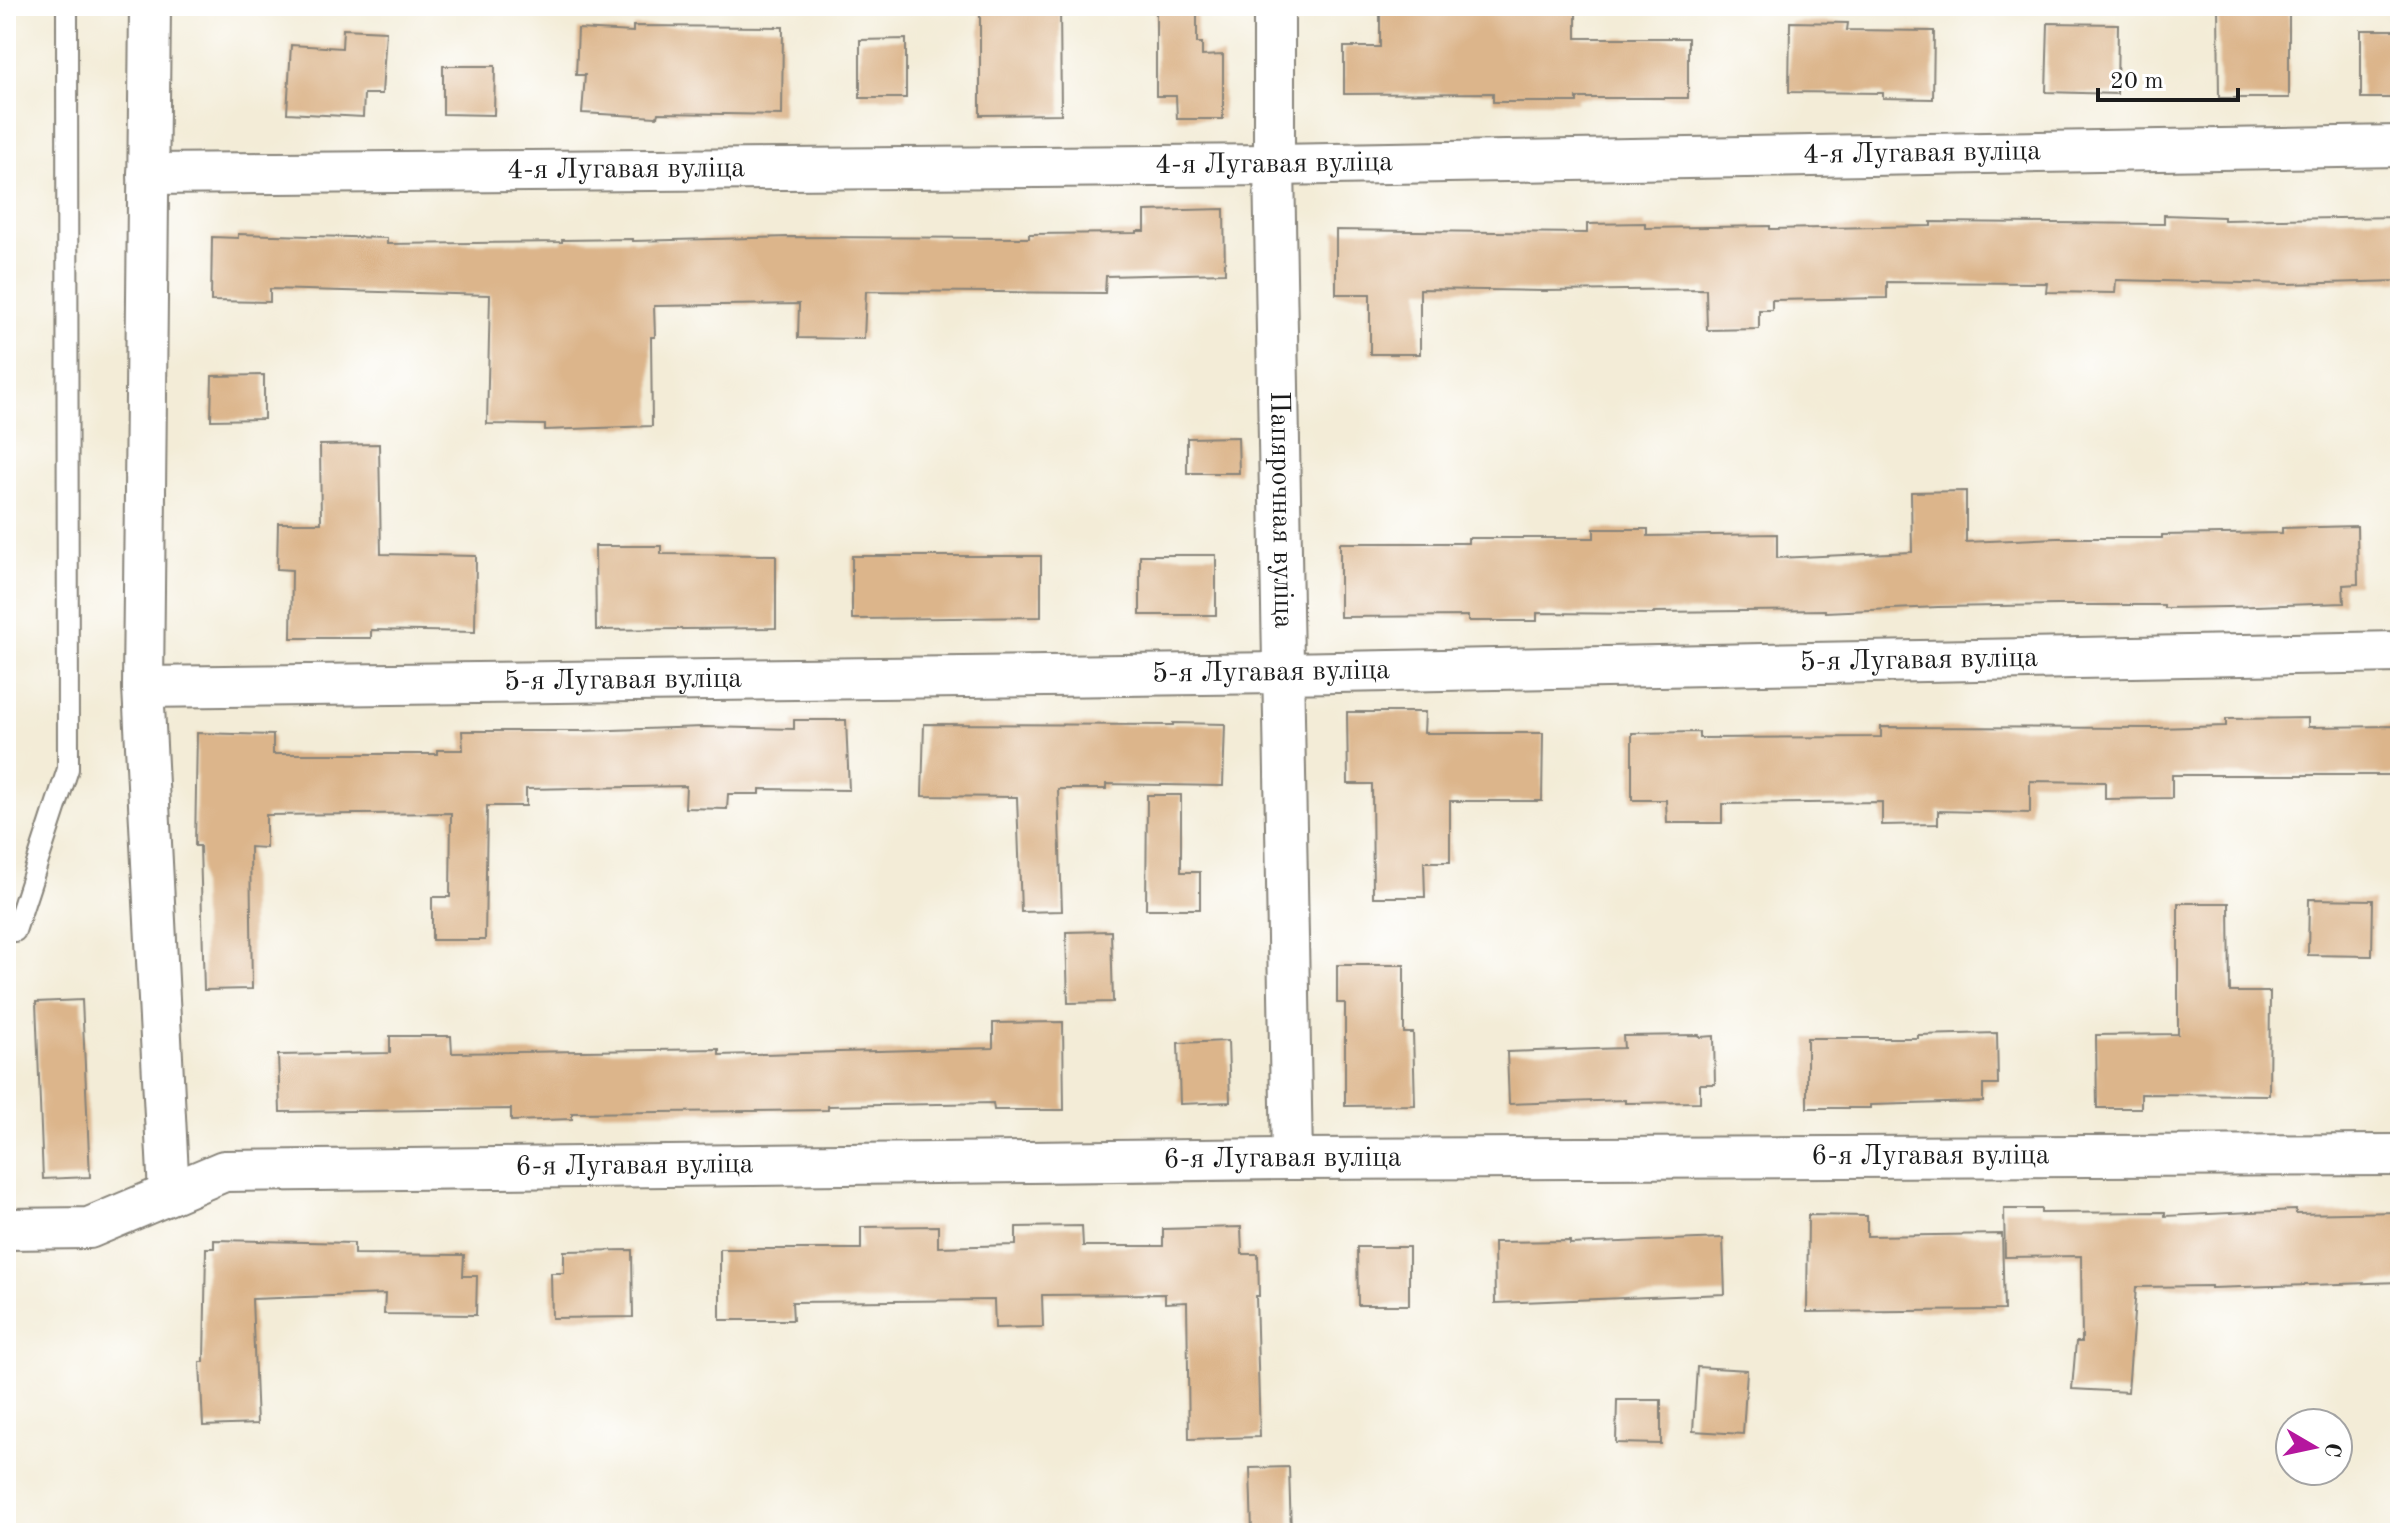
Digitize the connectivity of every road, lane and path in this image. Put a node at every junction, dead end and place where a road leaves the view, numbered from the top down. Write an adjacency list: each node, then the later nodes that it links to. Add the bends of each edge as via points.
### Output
1 (67, 6): 10 (lane, via 68,769 15,931)
2 (150, 6): 6 (street)
3 (1274, 6): 5 (street, Папярочная вуліца)
4 (2400, 146): 5 (street, 4-я Лугавая вуліца)
5 (1274, 165): 6 (street, 4-я Лугавая вуліца); 8 (street, Папярочная вуліца)
6 (148, 174): 9 (street)
7 (2400, 652): 8 (street, 5-я Лугавая вуліца)
8 (1284, 673): 9 (street, 5-я Лугавая вуліца); 12 (street, Папярочная вуліца)
9 (143, 687): 13 (street)
10 (6, 931)
11 (2400, 1155): 12 (street, 6-я Лугавая вуліца)
12 (1292, 1159): 13 (street, 6-я Лугавая вуліца, via 224,1171)
13 (169, 1194): 14 (street, 6-я Лугавая вуліца, via 89,1228)
14 (6, 1229)

